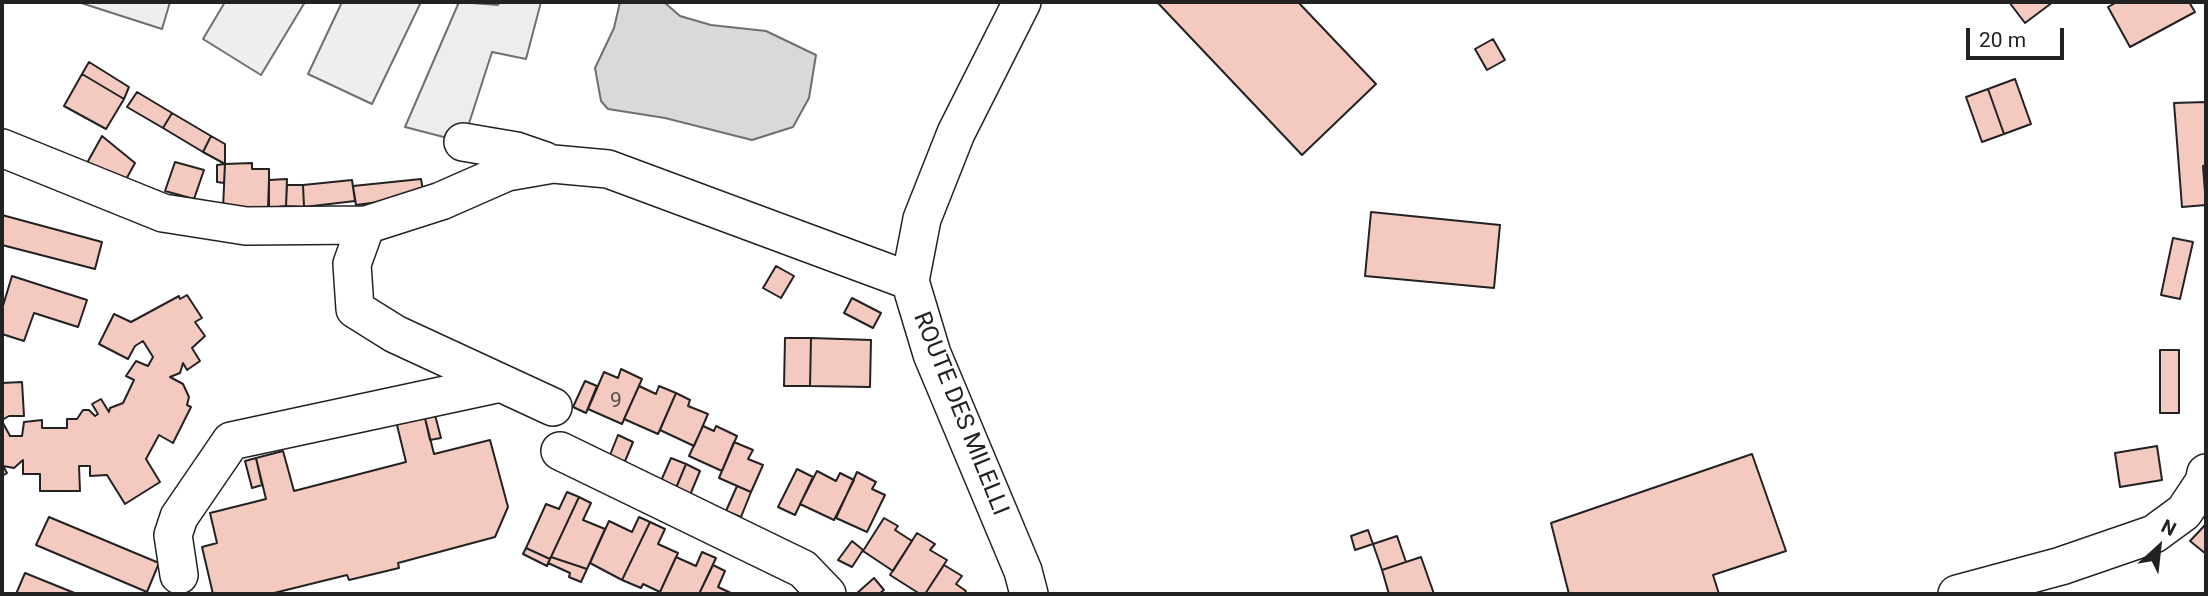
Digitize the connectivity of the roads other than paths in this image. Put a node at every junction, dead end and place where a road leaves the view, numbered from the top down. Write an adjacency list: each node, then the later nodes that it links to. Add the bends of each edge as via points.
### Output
1 (1022, 2): 6 (street, ROUTE DES MILELLI, via 957,133 922,219)
2 (463, 142): 4 (street, via 516,151)
3 (2, 148): 5 (street, via 163,213 246,226)
4 (553, 164): 5 (street, via 507,172 441,201); 6 (street, via 608,169)
5 (366, 225): 7 (street, via 352,264 355,309 395,334)
6 (910, 281): 13 (street, ROUTE DES MILELLI, via 932,354)
7 (502, 383): 8 (street); 11 (street, via 231,441 179,517 173,535)
8 (553, 407)
9 (560, 451): 12 (street, via 803,569)
10 (2206, 473): 14 (street, via 2184,512 2154,534 2061,566)
11 (179, 575)
12 (827, 594)
13 (1029, 594)
14 (1957, 594)

